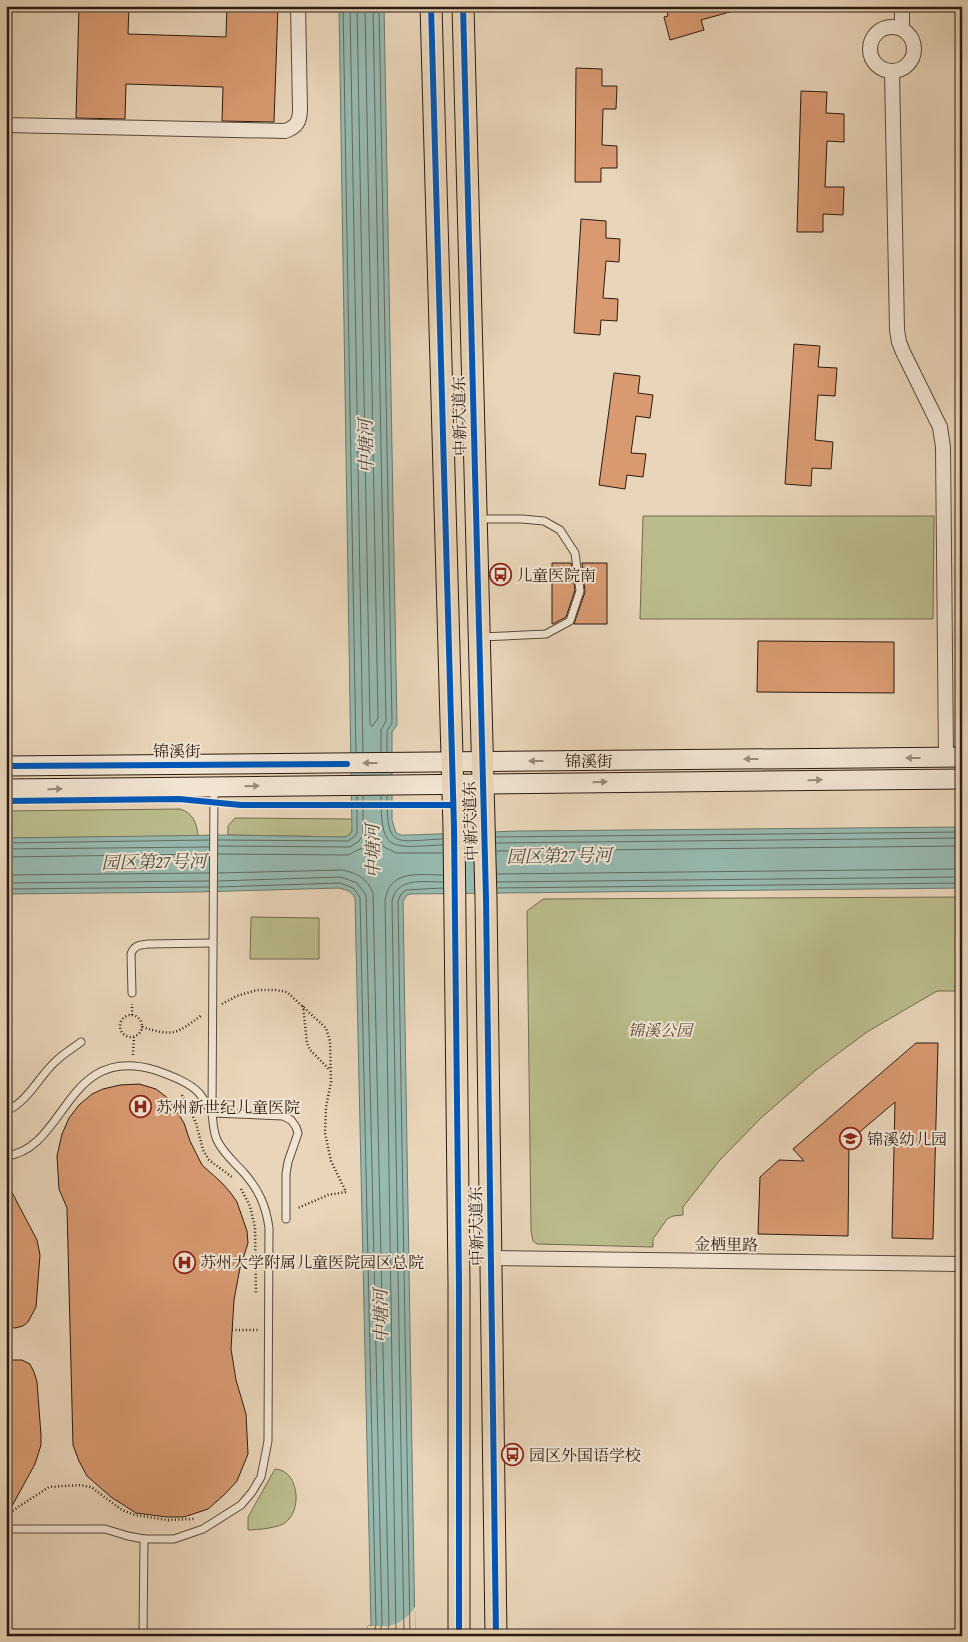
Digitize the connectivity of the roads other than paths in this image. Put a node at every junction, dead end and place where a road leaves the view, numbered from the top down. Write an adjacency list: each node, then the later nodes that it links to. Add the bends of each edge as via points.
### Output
1 (298, 6): 7 (street, via 300,120 294,128 285,131)
2 (431, 6): 12 (main road, 中新大道东)
3 (463, 6): 8 (main road, 中新大道东)
4 (902, 6): 5 (street)
5 (902, 28): 6 (street, via 912,38 914,52 908,65); 6 (street, via 888,26 881,29 869,46 876,65)
6 (892, 71): 10 (street, via 897,330 903,352 940,428 942,442)
7 (6, 125)
8 (475, 519): 9 (main road, 中新大道东); 9 (lane, via 522,518 544,522 560,530 575,553 580,591 570,621 546,634)
9 (478, 637): 11 (main road, 中新大道东)
10 (954, 758): 11 (main road, 锦溪街, one-way to 11)
11 (482, 761): 12 (main road, 锦溪街); 15 (main road, 中新大道东)
12 (452, 763): 13 (main road, 锦溪街, one-way to 13); 16 (main road, 中新大道东)
13 (6, 766)
14 (962, 779): 15 (main road, 锦溪街, one-way to 14)
15 (482, 783): 16 (main road, 锦溪街); 26 (main road, 中新大道东)
16 (452, 784): 17 (main road, 锦溪街, one-way to 16); 31 (main road, 中新大道东, via 459,1284)
17 (214, 787): 18 (main road, 锦溪街, one-way to 17); 19 (lane)
18 (6, 789)
19 (214, 943): 20 (lane, via 138,945 131,954); 23 (lane)
20 (132, 993)
21 (81, 1042): 22 (lane, via 56,1061 14,1108)
22 (6, 1111)
23 (212, 1113): 24 (lane, via 199,1092 181,1081 143,1067 116,1068 91,1078 28,1148); 25 (lane, via 283,1116 296,1127 298,1133 286,1174); 29 (lane, via 216,1139 245,1173 266,1209 269,1228 268,1441 261,1477 241,1505 203,1529 174,1538)
24 (6, 1156)
25 (286, 1219)
26 (490, 1258): 27 (street, 金栖里路); 32 (main road, 中新大道东)
27 (962, 1264)
28 (6, 1529): 29 (lane, via 105,1529)
29 (144, 1539): 30 (lane)
30 (143, 1636)
31 (459, 1636)
32 (496, 1636)

